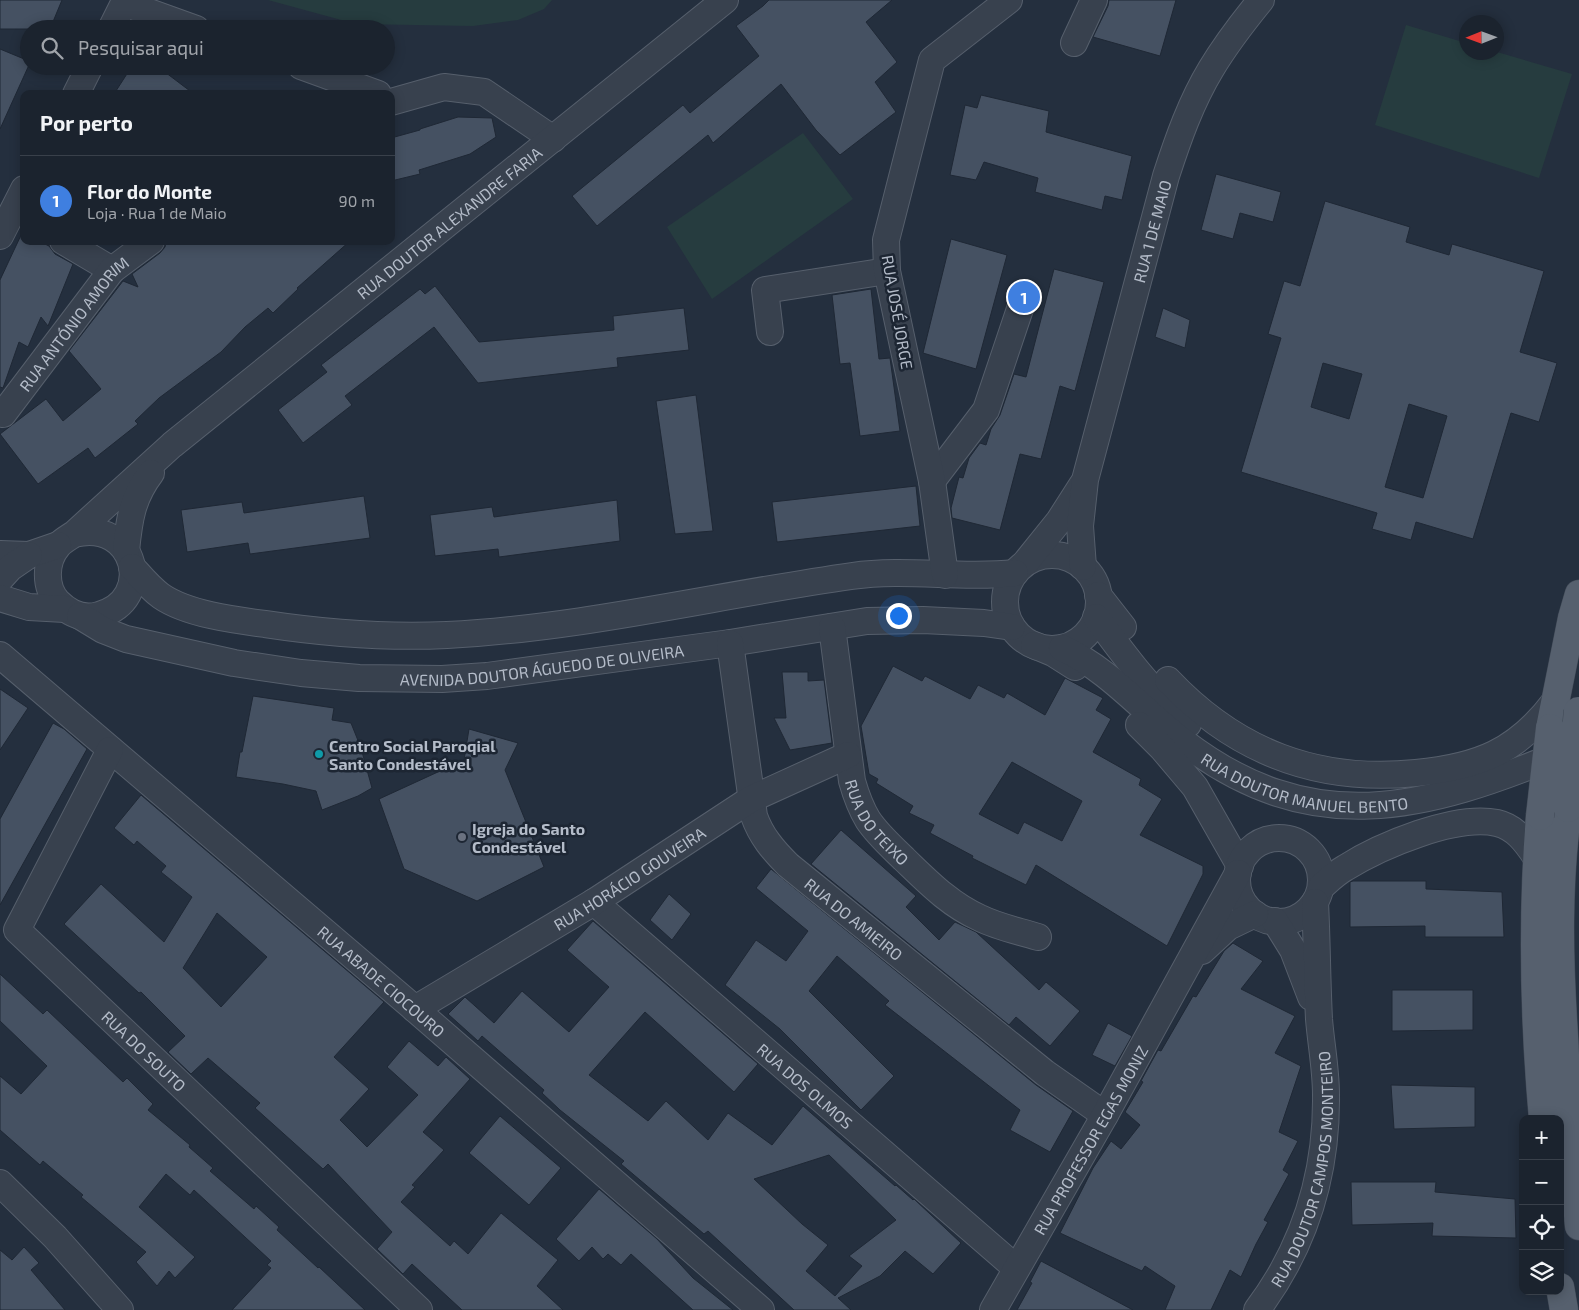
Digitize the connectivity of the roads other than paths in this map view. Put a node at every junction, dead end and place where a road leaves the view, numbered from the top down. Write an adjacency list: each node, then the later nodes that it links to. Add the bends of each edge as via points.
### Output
1 (725, 0): 13 (street, RUA DOUTOR ALEXANDRE FARIA)
2 (1009, 0): 19 (street, RUA JOSÉ JORGE, via 932,60 886,240)
3 (1094, 0): 7 (street)
4 (1261, 0): 24 (street, RUA 1 DE MAIO, via 1210,70 1181,132 1148,240)
5 (115, 20): 6 (street, via 124,3)
6 (171, 20)
7 (1074, 43)
8 (86, 75): 10 (street)
9 (326, 75): 11 (street)
10 (78, 90)
11 (367, 90)
12 (395, 97): 13 (street, via 444,87 484,92)
13 (553, 139): 23 (street, RUA DOUTOR ALEXANDRE FARIA)
14 (20, 206): 15 (street)
15 (0, 236)
16 (70, 245): 18 (street)
17 (146, 245): 18 (street, RUA ANTÓNIO AMORIM)
18 (112, 270): 22 (street, RUA ANTÓNIO AMORIM)
19 (887, 271): 21 (street, via 765,290); 25 (street, RUA JOSÉ JORGE)
20 (1024, 297): 25 (street, via 986,410)
21 (770, 332)
22 (3, 414)
23 (172, 444): 26 (street); 29 (street, via 137,494 128,528)
24 (1085, 480): 30 (street, via 1080,526); 31 (street, via 1059,521)
25 (932, 481): 32 (street, RUA JOSÉ JORGE)
26 (66, 540): 28 (street); 29 (street, via 85,531 108,535 118,542); 37 (street, via 51,558 49,586 55,599)
27 (0, 554): 28 (street)
28 (29, 554): 33 (street)
29 (129, 559): 32 (street, via 160,596 173,603 222,617 301,629 394,635 484,632 607,617 853,576 896,572); 37 (street, via 132,581 128,594 119,605 94,617)
30 (1083, 567): 31 (street, via 1070,558 1055,555 1040,556); 36 (street, via 1093,580)
31 (1021, 568): 32 (street, via 983,576); 39 (street, via 1008,585 1005,599 1006,614)
32 (945, 575)
33 (0, 579)
34 (1579, 594): 44 (main road)
35 (0, 598): 37 (street, via 29,607)
36 (1097, 606): 42 (street, via 1088,631 1077,642); 44 (street, via 1186,699 1207,715 1248,743 1314,768 1379,776 1470,764 1489,758 1534,727); 44 (street, RUA DOUTOR MANUEL BENTO, via 1140,675 1178,716 1220,750 1286,781 1358,791 1432,784 1494,766)
37 (73, 612): 40 (street, AVENIDA DOUTOR ÁGUEDO DE OLIVEIRA, via 126,639 178,652 301,673 359,678 487,676)
38 (832, 627): 39 (street, AVENIDA DOUTOR ÁGUEDO DE OLIVEIRA, via 868,621 923,620); 40 (street, AVENIDA DOUTOR ÁGUEDO DE OLIVEIRA); 47 (street, RUA DO TEIXO)
39 (1012, 627): 41 (street)
40 (730, 643): 48 (street, RUA DO AMIEIRO)
41 (1034, 645): 42 (street); 51 (street, via 1053,653 1092,680 1162,748 1195,787)
42 (1062, 648): 45 (street, RUA DOUTOR MANUEL BENTO, via 1078,655 1111,679 1205,757 1253,784 1300,800 1361,806 1404,803 1455,792)
43 (0, 655): 46 (street, RUA ABADE CIOCOURO)
44 (1573, 712): 49 (main road, bridge); 50 (main road, bridge, via 1550,728)
45 (1579, 746)
46 (110, 750): 57 (street, RUA ABADE CIOCOURO); 67 (street, RUA DO SOUTO, via 17,930)
47 (848, 755): 48 (street, RUA HORÁCIO GOUVEIRA); 55 (street, RUA DO TEIXO, via 858,801 868,820 920,875 942,895 979,918)
48 (752, 800): 53 (street, RUA HORÁCIO GOUVEIRA); 59 (street, RUA DO AMIEIRO, via 759,829 788,865 1045,1073)
49 (1571, 813): 62 (main road, via 1560,916 1561,985 1569,1127)
50 (1536, 857): 52 (street, via 1525,840 1497,823 1458,824 1431,830 1378,850 1343,869); 60 (main road, via 1536,1049)
51 (1239, 870): 52 (street, via 1246,854 1256,844 1269,839 1296,841 1308,848 1316,860 1321,873); 54 (street, via 1241,896 1247,906); 56 (street, RUA PROFESSOR EGAS MONIZ)
52 (1318, 894): 54 (street, via 1308,911 1298,918 1287,921); 58 (street)
53 (594, 902): 57 (street, RUA HORÁCIO GOUVEIRA); 63 (street, RUA DOS OLMOS)
54 (1265, 918): 56 (street, via 1228,927); 58 (street, via 1293,950)
55 (1038, 937)
56 (1186, 967): 59 (street, RUA PROFESSOR EGAS MONIZ)
57 (415, 1009): 68 (street, RUA ABADE CIOCOURO)
58 (1319, 1019): 65 (street, RUA DOUTOR CAMPOS MONTEIRO, via 1326,1118 1318,1186 1302,1231)
59 (1105, 1115): 63 (street, RUA PROFESSOR EGAS MONIZ)
60 (1543, 1115)
61 (0, 1183): 66 (street, via 55,1237)
62 (1579, 1226)
63 (1016, 1268): 69 (street, RUA PROFESSOR EGAS MONIZ)
64 (1562, 1295): 70 (main road)
65 (1268, 1304)
66 (120, 1310)
67 (419, 1310)
68 (761, 1310)
69 (993, 1310)
70 (1564, 1310)

